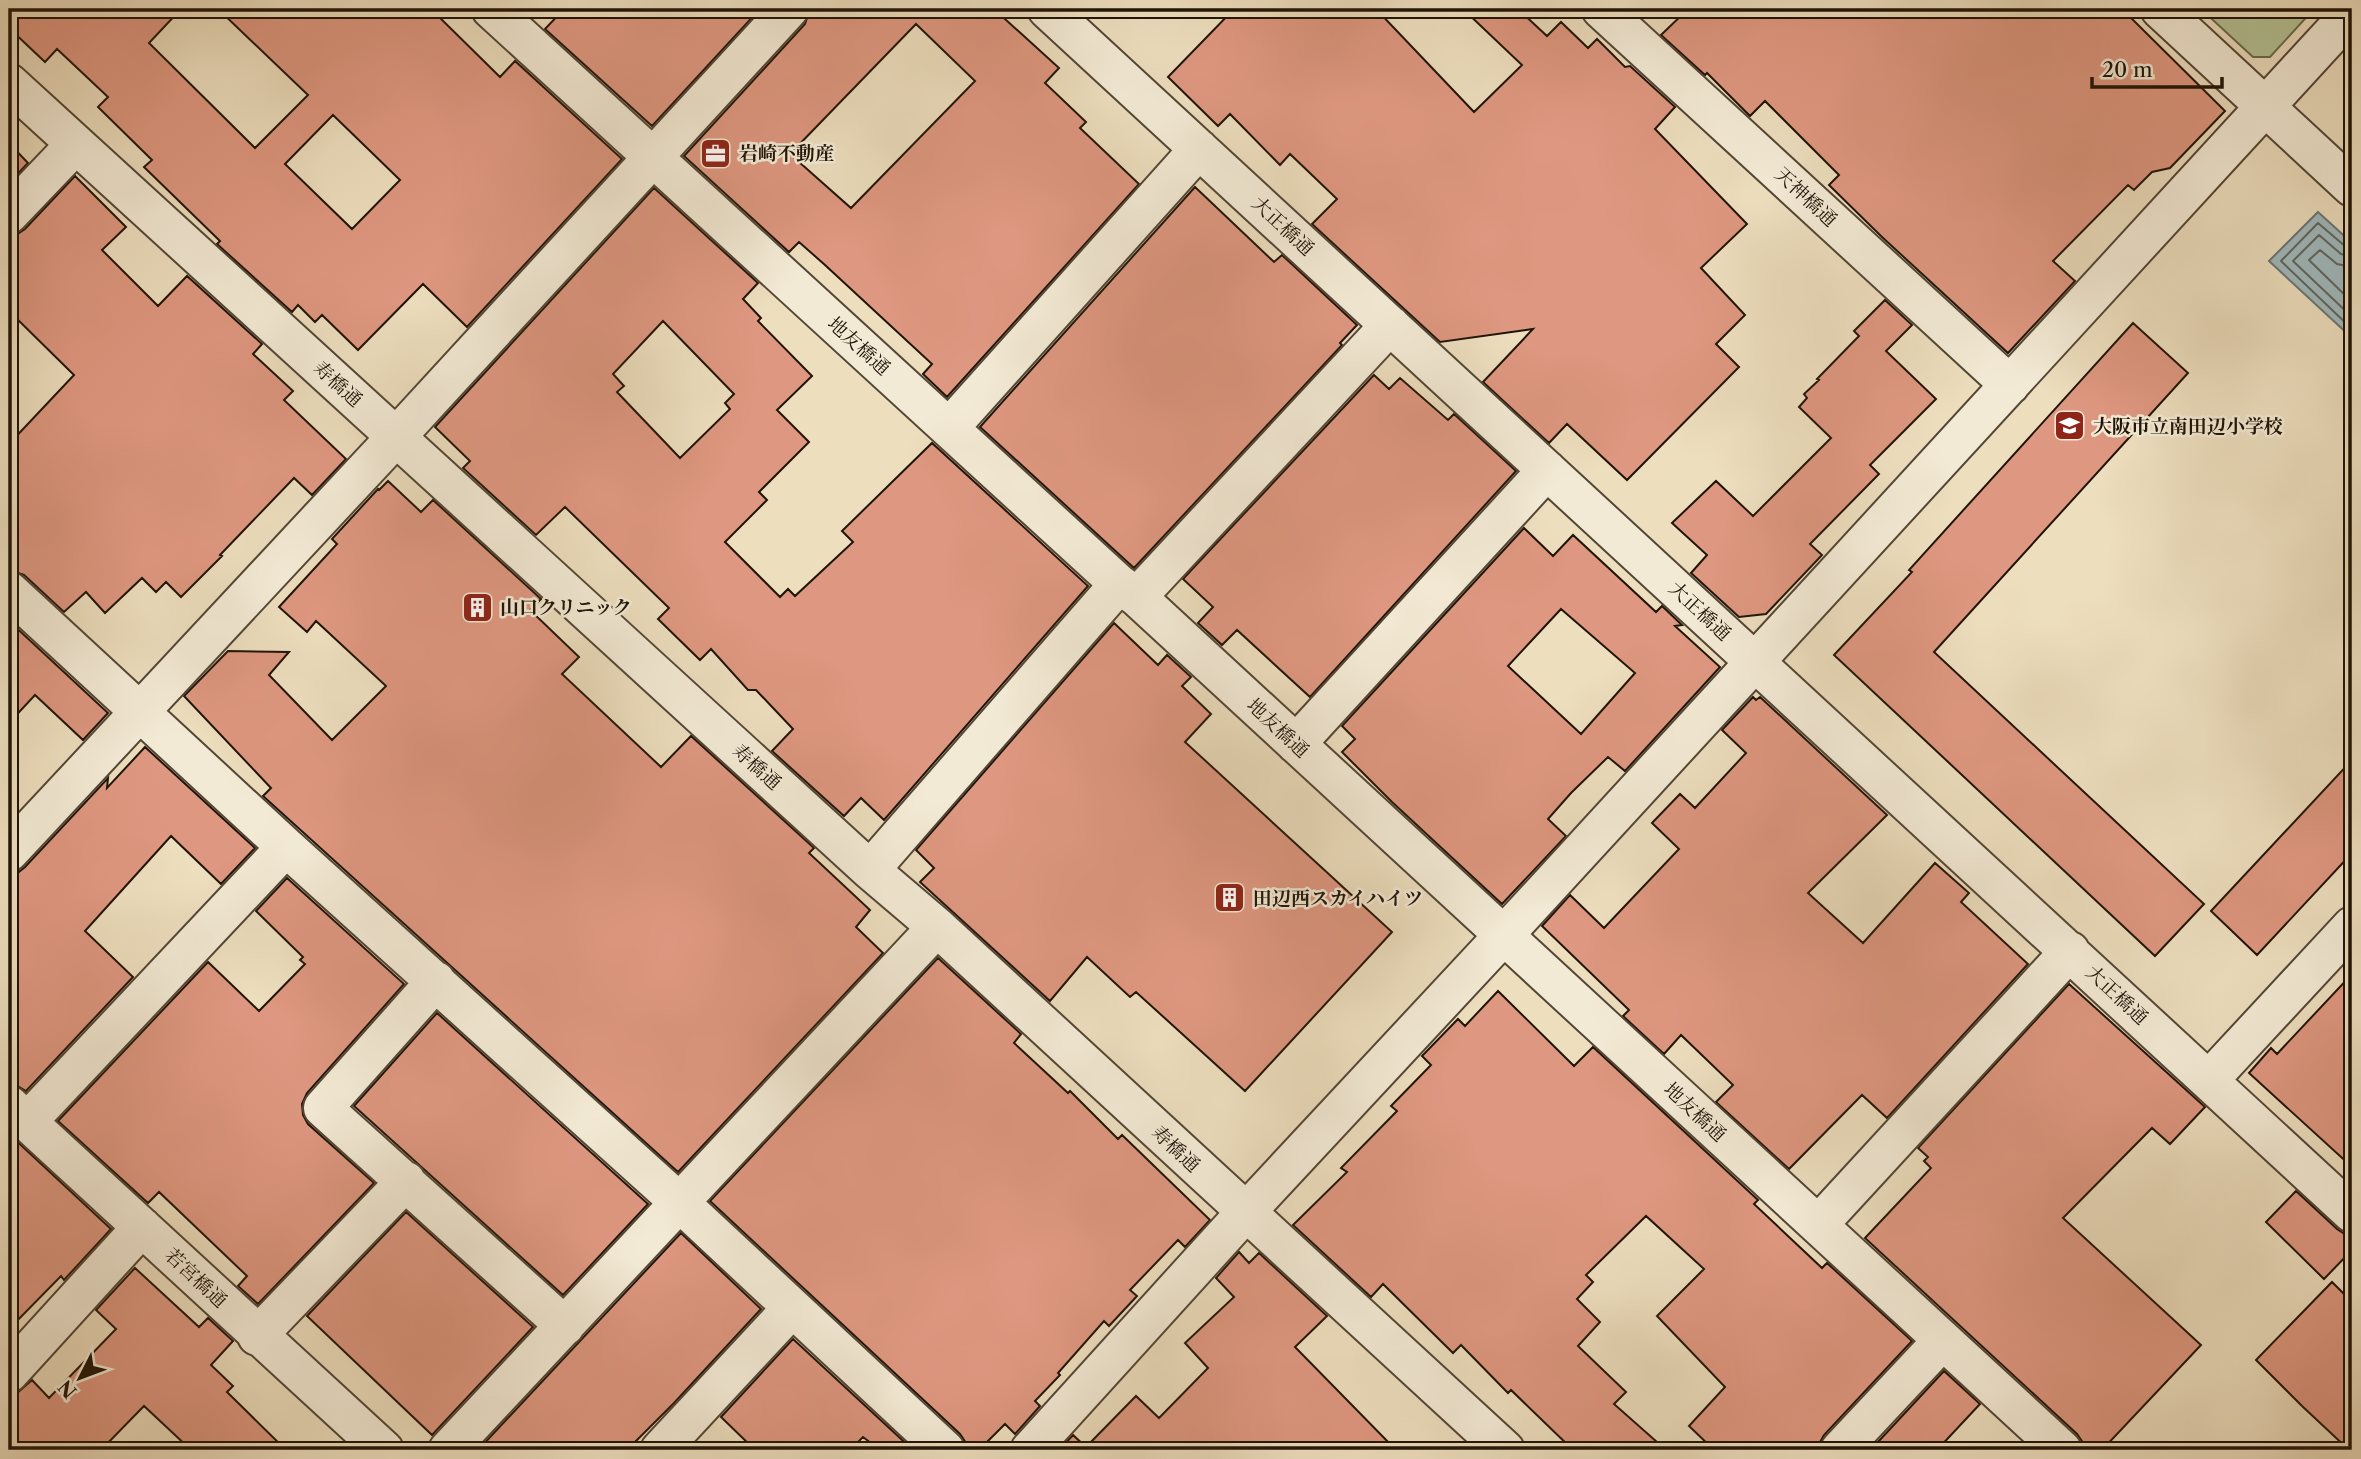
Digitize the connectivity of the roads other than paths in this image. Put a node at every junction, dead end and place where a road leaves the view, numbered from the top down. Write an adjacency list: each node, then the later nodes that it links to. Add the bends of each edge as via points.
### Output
1 (491, 9): 11 (street, 地友橋通)
2 (789, 9): 11 (street)
3 (1047, 9): 10 (street, 大正橋通)
4 (1601, 9): 15 (street, 天神橋通)
5 (2160, 9): 8 (street)
6 (2352, 12): 8 (street)
7 (9, 83): 9 (street, 寿橋通)
8 (2265, 107): 12 (street); 15 (street)
9 (75, 145): 13 (street); 17 (street, 寿橋通)
10 (1199, 149): 14 (street, 大正橋通); 16 (street)
11 (653, 157): 16 (street, 地友橋通); 17 (street)
12 (2352, 187)
13 (9, 214)
14 (1390, 325): 18 (street, 大正橋通); 20 (street)
15 (2010, 385): 21 (street)
16 (949, 428): 20 (street, 地友橋通)
17 (396, 438): 22 (street); 26 (street, 寿橋通)
18 (1547, 470): 21 (street, 大正橋通); 23 (street)
19 (9, 591): 22 (street)
20 (1128, 591): 23 (street, 地友橋通); 26 (street)
21 (1755, 662): 29 (street); 30 (street, 大正橋通)
22 (140, 711): 24 (street); 25 (street)
23 (1296, 744): 29 (street, 地友橋通)
24 (286, 847): 31 (street); 33 (street)
25 (9, 852)
26 (870, 870): 28 (street, 寿橋通)
27 (2352, 926): 32 (street)
28 (937, 927): 35 (street); 36 (street, 寿橋通)
29 (1504, 935): 36 (street); 38 (street, 地友橋通)
30 (2070, 951): 32 (street, 大正橋通); 38 (street)
31 (436, 981): 34 (street, via 323,1108); 35 (street)
32 (2210, 1080): 37 (street, 大正橋通)
33 (18, 1113): 39 (street, 若宮橋通)
34 (406, 1181): 41 (street); 42 (street)
35 (680, 1202): 40 (street); 41 (street)
36 (1245, 1213): 49 (street); 50 (street, 寿橋通)
37 (2352, 1213)
38 (1818, 1225): 43 (street, 地友橋通)
39 (142, 1227): 42 (street, 若宮橋通); 44 (street)
40 (792, 1308): 47 (street); 48 (street)
41 (565, 1326): 46 (street)
42 (257, 1336): 45 (street, 若宮橋通)
43 (1942, 1341): 51 (street); 52 (street, 地友橋通)
44 (9, 1373)
45 (384, 1450)
46 (448, 1450)
47 (660, 1450)
48 (945, 1450)
49 (1030, 1450)
50 (1505, 1450)
51 (1840, 1450)
52 (2062, 1450)

